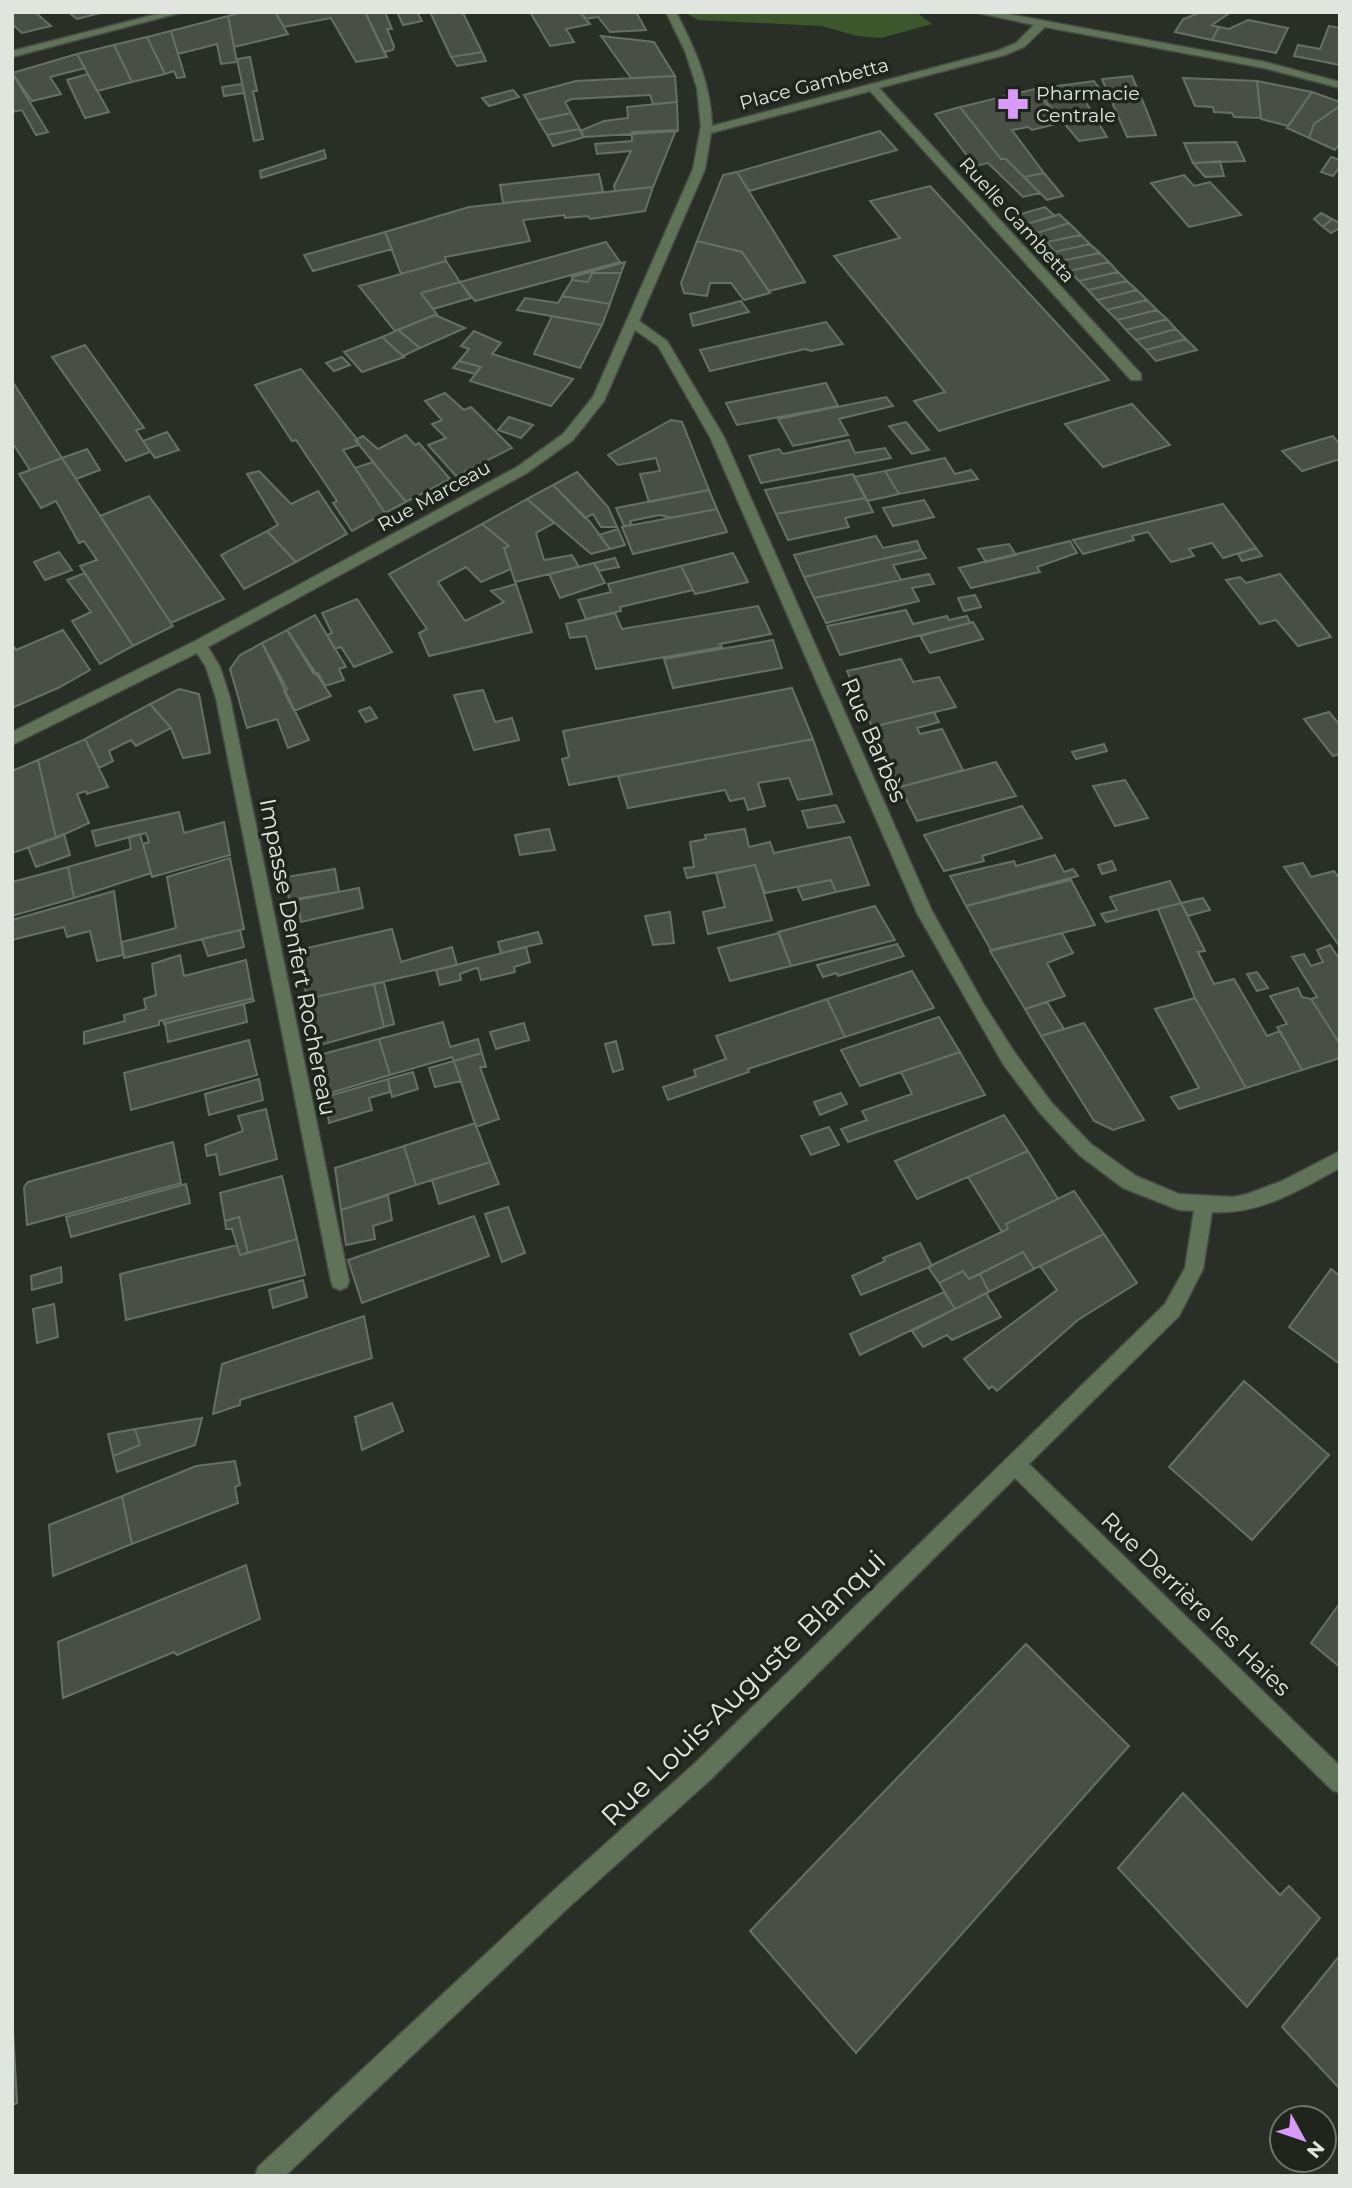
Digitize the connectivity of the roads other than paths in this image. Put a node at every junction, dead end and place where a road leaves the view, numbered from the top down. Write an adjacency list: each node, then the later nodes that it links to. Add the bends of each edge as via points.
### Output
1 (178, 12): 5 (street)
2 (671, 12): 8 (street, Place Gambetta, via 699,71)
3 (979, 12): 4 (street)
4 (1041, 25): 6 (street, via 1265,65); 7 (street, Place Gambetta, via 1012,49)
5 (12, 54)
6 (1340, 85)
7 (872, 87): 8 (street, Place Gambetta); 10 (street, Ruelle Gambetta)
8 (709, 130): 9 (street, Rue Marceau, via 699,169)
9 (634, 323): 11 (street, Rue Marceau, via 599,398 554,449); 14 (street, Rue Barbès, via 663,344 718,437 925,913 1027,1084 1097,1163 1152,1194)
10 (1136, 377)
11 (200, 645): 12 (street, Rue Marceau); 15 (street, Impasse Denfert Rochereau, via 223,698)
12 (12, 739)
13 (1340, 1159): 14 (street, Rue Barbès, via 1265,1196 1236,1205)
14 (1204, 1207): 16 (street, Rue Louis-Auguste Blanqui, via 1194,1269 1172,1310)
15 (340, 1281)
16 (1015, 1464): 17 (street, Rue Derrière les Haies); 18 (street, Rue Louis-Auguste Blanqui, via 702,1772)
17 (1340, 1782)
18 (267, 2176)

